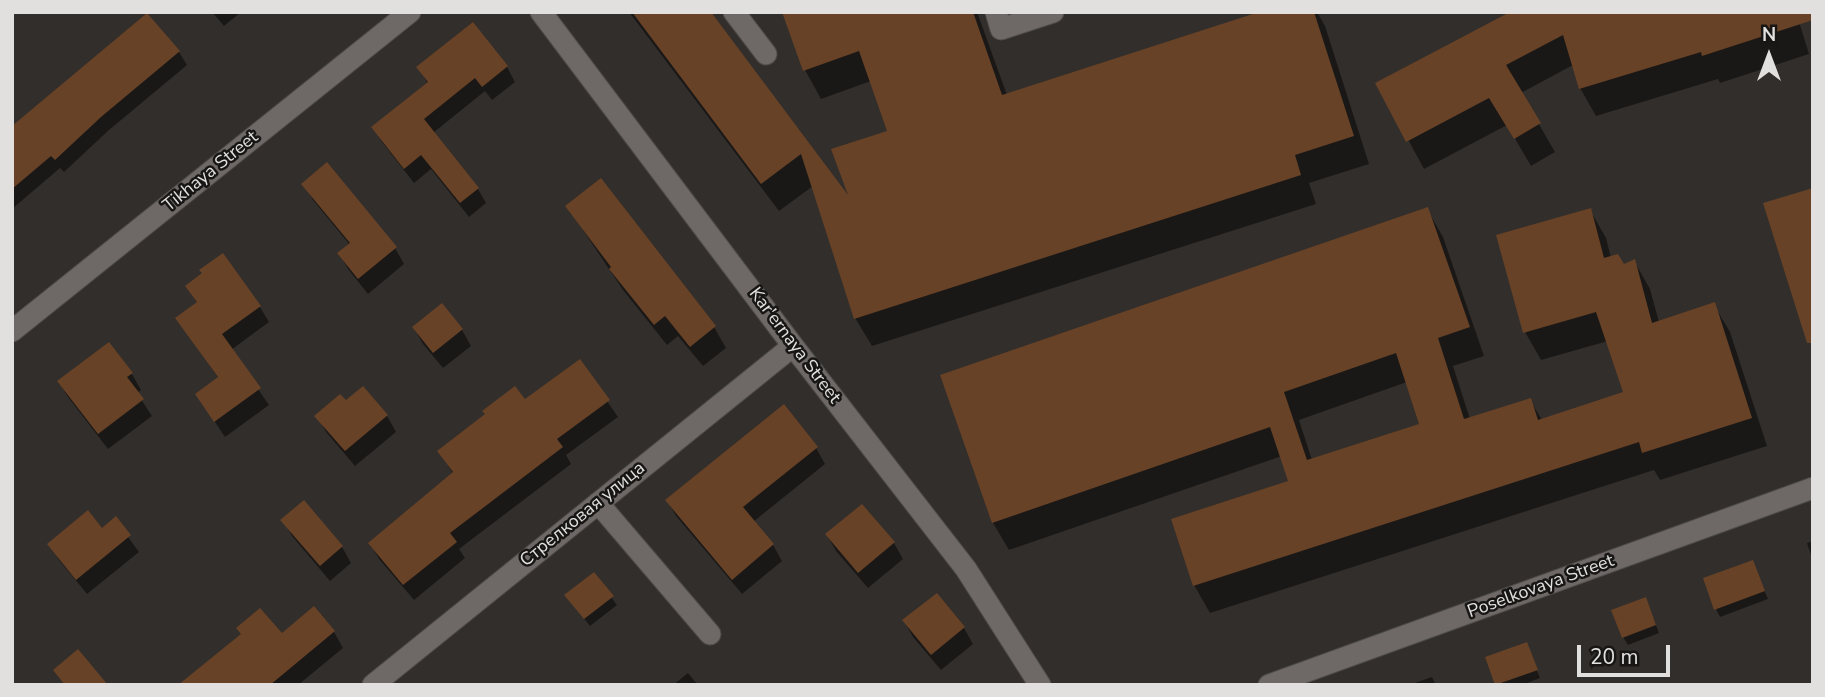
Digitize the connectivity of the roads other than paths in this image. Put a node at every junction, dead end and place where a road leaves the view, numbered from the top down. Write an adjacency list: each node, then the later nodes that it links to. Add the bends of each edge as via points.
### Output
1 (410, 12): 7 (street, Tikhaya Street)
2 (541, 12): 8 (street, Kar'ernaya Street)
3 (734, 12): 6 (street)
4 (996, 12): 5 (street, via 1001,29)
5 (1053, 12)
6 (766, 54)
7 (14, 326)
8 (793, 346): 10 (street, Стрелковая улица); 13 (street, Kar'ernaya Street, via 966,569)
9 (1813, 488): 14 (street, Poselkovaya Street)
10 (598, 503): 11 (street); 12 (street, Стрелковая улица)
11 (710, 634)
12 (373, 685)
13 (1040, 685)
14 (1269, 685)

